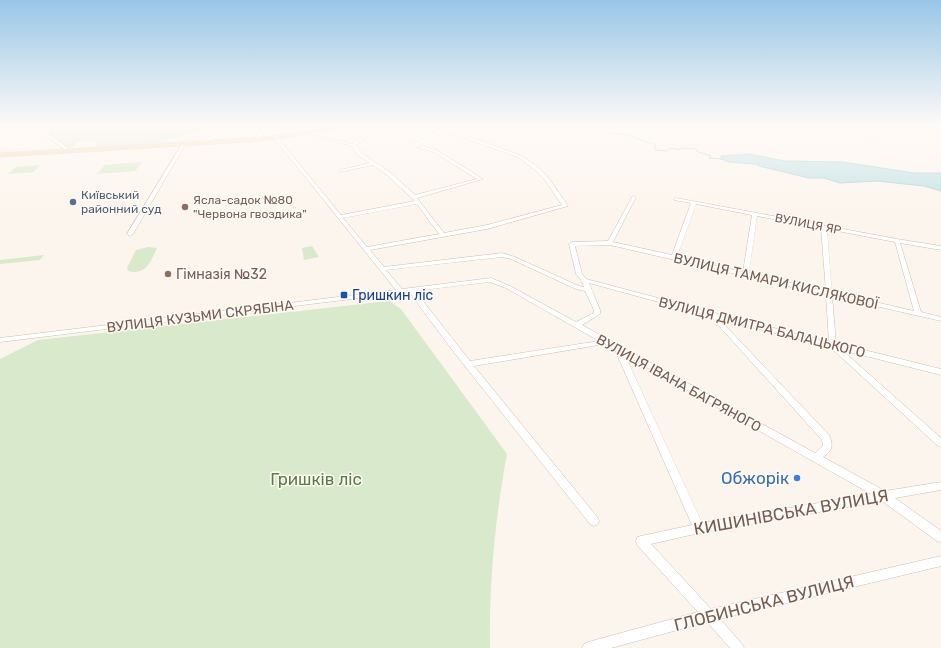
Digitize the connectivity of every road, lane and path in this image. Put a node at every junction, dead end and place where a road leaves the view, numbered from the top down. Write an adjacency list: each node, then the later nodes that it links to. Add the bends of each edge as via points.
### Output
1 (177, 156): 16 (street)
2 (291, 156): 14 (street)
3 (363, 156): 6 (street)
4 (445, 156): 8 (street, via 481,179)
5 (518, 156): 17 (street, via 526,160 546,178 565,206 487,227)
6 (374, 164): 7 (street); 8 (street)
7 (342, 171)
8 (414, 197): 11 (street)
9 (634, 197): 19 (street)
10 (676, 199): 12 (street, ВУЛИЦЯ ЯР)
11 (418, 202): 14 (street); 17 (street)
12 (694, 203): 13 (street, ВУЛИЦЯ ЯР); 22 (street)
13 (755, 214): 15 (street, ВУЛИЦЯ ЯР); 24 (street)
14 (340, 217): 21 (street)
15 (824, 227): 18 (street, ВУЛИЦЯ ЯР); 30 (street)
16 (130, 234)
17 (443, 235): 21 (street)
18 (897, 241): 20 (street, ВУЛИЦЯ ЯР); 32 (street)
19 (610, 244): 22 (street, ВУЛИЦЯ ТАМАРИ КИСЛЯКОВОЇ); 25 (street, ВУЛИЦЯ ТАМАРИ КИСЛЯКОВОЇ, via 572,244 579,274)
20 (941, 248)
21 (366, 249): 23 (street)
22 (674, 258): 24 (street, ВУЛИЦЯ ТАМАРИ КИСЛЯКОВОЇ)
23 (382, 269): 26 (street); 27 (street, via 502,255 578,288)
24 (746, 275): 30 (street, ВУЛИЦЯ ТАМАРИ КИСЛЯКОВОЇ)
25 (584, 280): 27 (street); 33 (street, ВУЛИЦЯ ДМИТРА БАЛАЦЬКОГО)
26 (393, 282): 29 (street); 31 (street, via 393,286)
27 (588, 289): 35 (street, via 597,314)
28 (411, 290): 29 (street, ВУЛИЦЯ ІВАНА БАГРЯНОГО); 35 (street, ВУЛИЦЯ ІВАНА БАГРЯНОГО, via 491,280); 40 (street)
29 (400, 292): 31 (street, ВУЛИЦЯ КУЗЬМИ СКРЯБІНА)
30 (829, 293): 32 (street, ВУЛИЦЯ ТАМАРИ КИСЛЯКОВОЇ); 38 (street)
31 (386, 294): 36 (street, ВУЛИЦЯ КУЗЬМИ СКРЯБІНА)
32 (918, 314): 34 (street, ВУЛИЦЯ ТАМАРИ КИСЛЯКОВОЇ)
33 (713, 315): 38 (street, ВУЛИЦЯ ДМИТРА БАЛАЦЬКОГО); 43 (street, via 826,438 829,443 826,451)
34 (941, 319)
35 (576, 325): 37 (street, ВУЛИЦЯ ІВАНА БАГРЯНОГО)
36 (0, 340)
37 (605, 342): 39 (street, ВУЛИЦЯ ІВАНА БАГРЯНОГО); 40 (street)
38 (833, 346): 41 (street, ВУЛИЦЯ ДМИТРА БАЛАЦЬКОГО); 42 (street)
39 (618, 349): 43 (street, ВУЛИЦЯ ІВАНА БАГРЯНОГО); 47 (street)
40 (469, 364): 46 (street)
41 (941, 372)
42 (941, 443)
43 (814, 458): 45 (street, ВУЛИЦЯ ІВАНА БАГРЯНОГО)
44 (941, 486): 45 (street, КИШИНІВСЬКА ВУЛИЦЯ)
45 (882, 495): 47 (street, КИШИНІВСЬКА ВУЛИЦЯ); 48 (street, ВУЛИЦЯ ІВАНА БАГРЯНОГО)
46 (594, 521)
47 (699, 528): 50 (street, КИШИНІВСЬКА ВУЛИЦЯ, via 641,541)
48 (941, 537)
49 (941, 561): 50 (street, ГЛОБИНСЬКА ВУЛИЦЯ)
50 (707, 616): 51 (street, ГЛОБИНСЬКА ВУЛИЦЯ); 52 (street)
51 (588, 648)
52 (738, 648)

